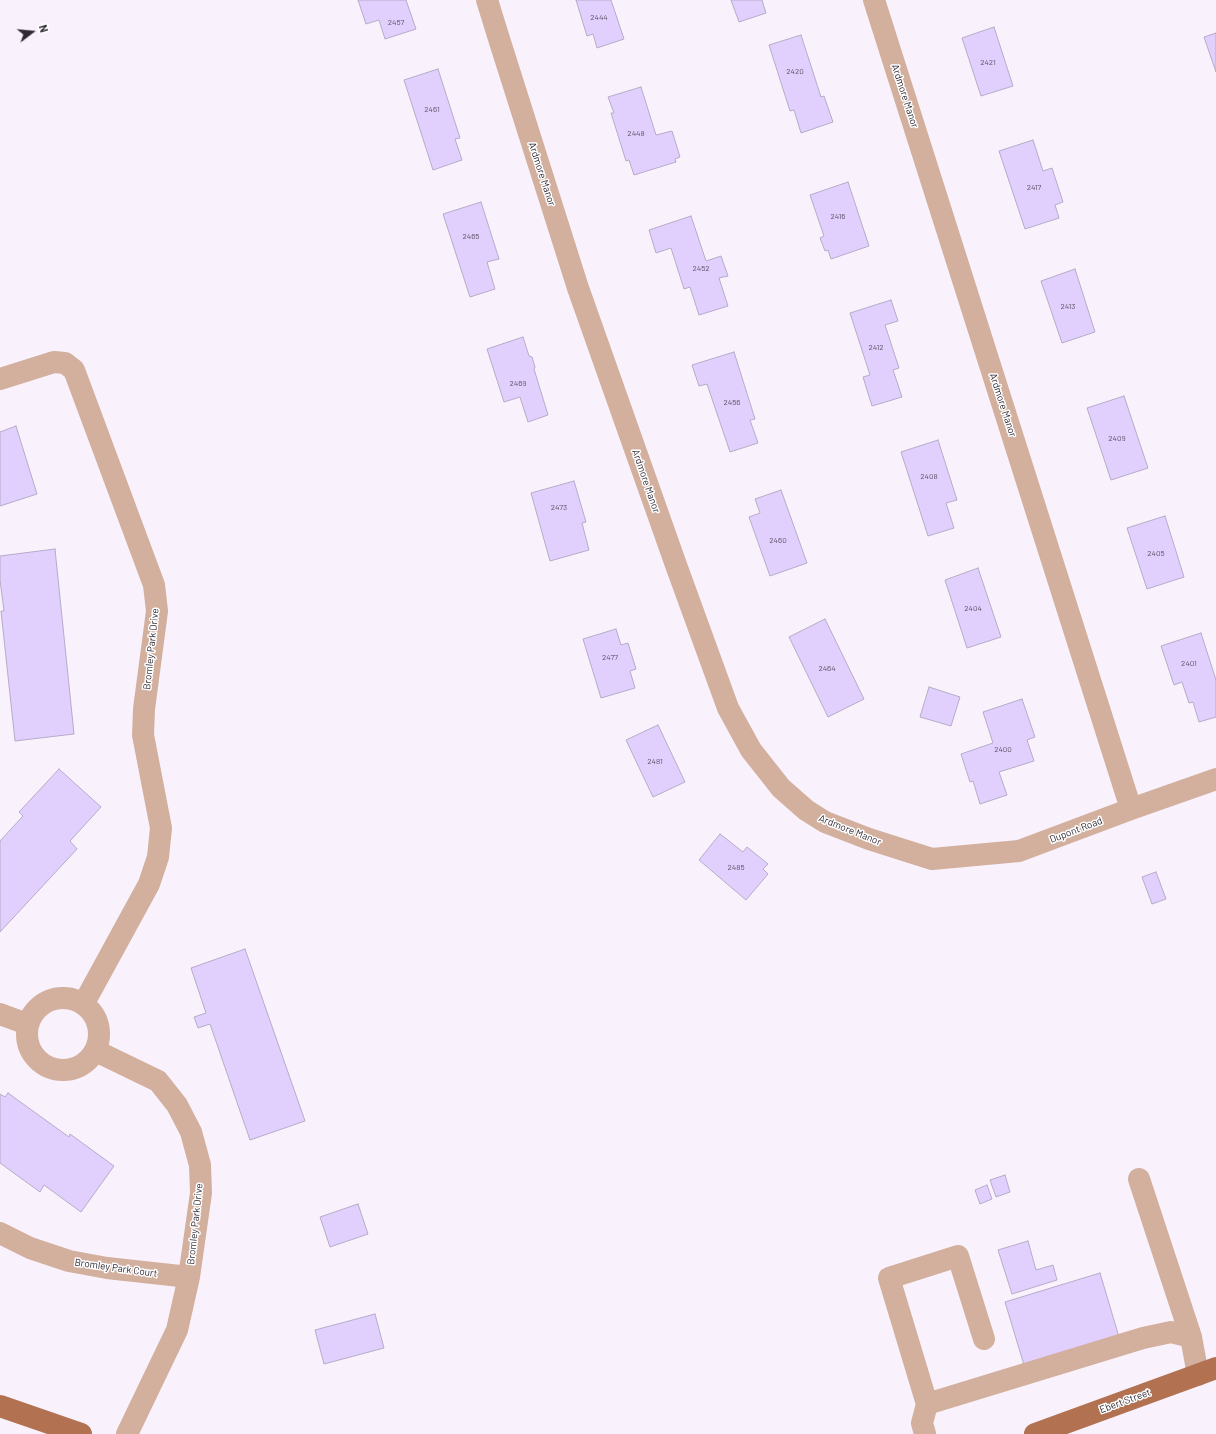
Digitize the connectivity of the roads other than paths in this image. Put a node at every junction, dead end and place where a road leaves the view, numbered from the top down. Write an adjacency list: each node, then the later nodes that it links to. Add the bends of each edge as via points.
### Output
1 (488, 0): 6 (street, Ardmore Manor, via 578,288 728,708 751,750 781,788 806,810 825,822)
2 (874, 0): 5 (street, Ardmore Manor)
3 (0, 379): 7 (street, Bromley Park Drive, via 54,362 65,363 74,370 154,585 157,612 143,735 161,828 158,857 149,884)
4 (1216, 779): 5 (street, Dupont Road)
5 (1131, 809): 6 (street, Dupont Road, via 1019,851)
6 (932, 859)
7 (84, 1003): 9 (street, via 68,997 50,999 35,1009); 10 (street, via 96,1017 100,1034)
8 (0, 1014): 9 (street)
9 (27, 1024): 10 (street, via 27,1042 35,1058 50,1068 67,1070 84,1064)
10 (96, 1051): 13 (street, Bromley Park Drive, via 158,1081 177,1105 191,1132 200,1165 201,1193)
11 (1139, 1179): 14 (street)
12 (0, 1233): 13 (street, Bromley Park Court, via 30,1248 69,1261)
13 (189, 1277): 20 (street, Bromley Park Drive, via 177,1330)
14 (1191, 1337): 16 (street); 17 (street, via 1171,1332 1143,1338)
15 (984, 1340): 17 (street, via 958,1256 889,1278)
16 (1207, 1371): 22 (main road, Ebert Street)
17 (927, 1404): 21 (street, via 922,1423)
18 (0, 1406): 19 (main road)
19 (81, 1434)
20 (127, 1434)
21 (925, 1434)
22 (1035, 1434)

